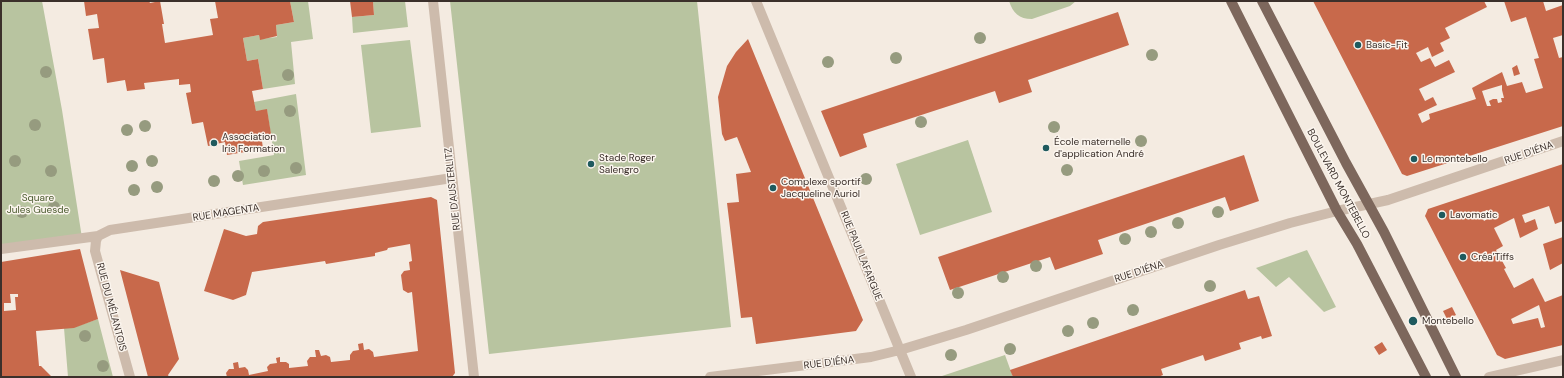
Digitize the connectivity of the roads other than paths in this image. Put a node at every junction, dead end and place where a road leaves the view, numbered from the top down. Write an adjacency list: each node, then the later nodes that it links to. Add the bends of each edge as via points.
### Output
1 (433, 1): 6 (street, RUE D'AUSTERLITZ)
2 (756, 1): 11 (street, RUE PAUL LAFARGUE)
3 (1231, 1): 8 (main road, BOULEVARD MONTEBELLO)
4 (1262, 1): 7 (main road, BOULEVARD MONTEBELLO)
5 (1563, 141): 7 (street, RUE D'IÉNA, via 1388,200)
6 (452, 178): 9 (street, RUE MAGENTA, via 110,230); 15 (street, RUE D'AUSTERLITZ)
7 (1368, 204): 8 (street, RUE D'IÉNA); 19 (main road, BOULEVARD MONTEBELLO)
8 (1337, 211): 11 (street, RUE D'IÉNA, via 1219,245); 18 (main road, BOULEVARD MONTEBELLO, via 1357,244)
9 (98, 236): 10 (street, RUE MAGENTA); 14 (street, RUE DU MÉLANTOIS, via 96,251)
10 (1, 249)
11 (900, 350): 13 (street, RUE D'IÉNA, via 871,357); 17 (street, RUE PAUL LAFARGUE)
12 (1563, 360): 20 (street)
13 (741, 375): 16 (street, RUE D'IÉNA)
14 (130, 377)
15 (474, 377)
16 (710, 377)
17 (911, 377)
18 (1426, 377)
19 (1456, 377)
20 (1489, 377)

